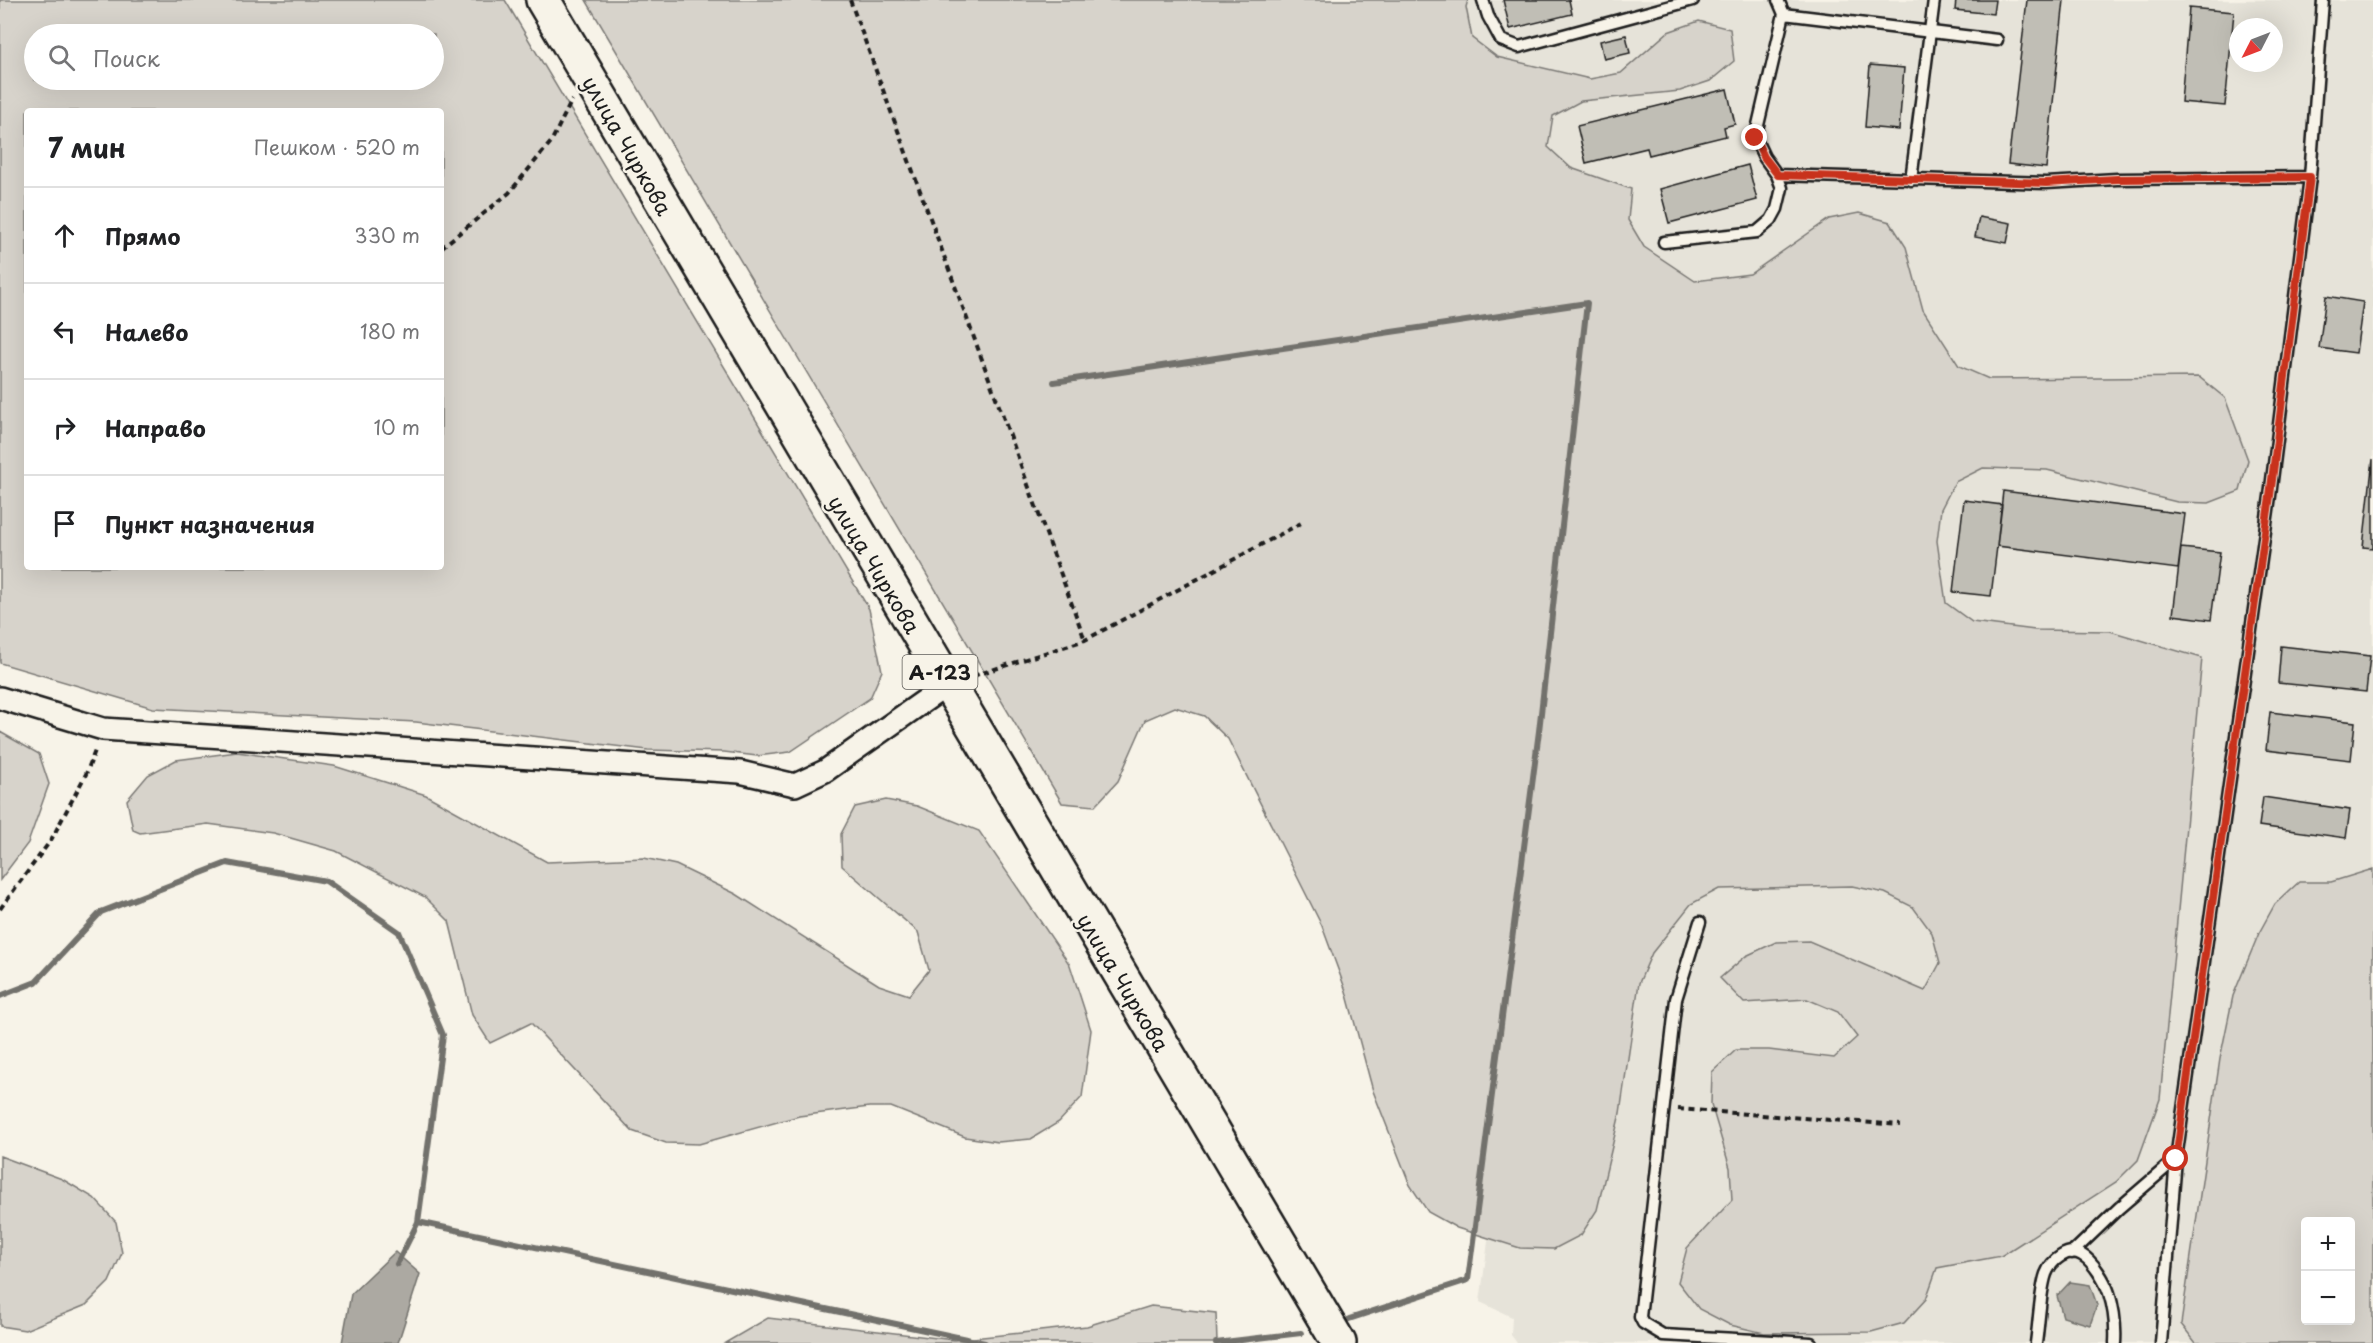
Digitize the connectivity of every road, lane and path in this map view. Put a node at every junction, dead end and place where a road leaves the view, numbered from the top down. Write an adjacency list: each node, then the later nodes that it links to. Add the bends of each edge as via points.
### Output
1 (543, 0): 11 (main road, улица Чиркова / А-123)
2 (850, 0): 18 (path)
3 (1483, 0): 4 (lane, via 1501,40 1519,47)
4 (1693, 0)
5 (1778, 0): 8 (lane)
6 (1934, 0): 9 (lane)
7 (2324, 0): 13 (lane)
8 (1785, 14): 9 (lane); 12 (lane, via 1755,138)
9 (1930, 32): 10 (lane); 14 (lane)
10 (1997, 40)
11 (585, 72): 16 (path, via 551,142 509,193); 19 (main road, улица Чиркова / А-123)
12 (1778, 175): 14 (lane); 15 (lane, via 1782,188 1777,208 1771,220 1757,232)
13 (2310, 177): 14 (lane, via 2046,183); 26 (lane, via 2270,496)
14 (1911, 180)
15 (1664, 242)
16 (444, 246)
17 (1303, 522): 18 (path)
18 (1085, 640): 19 (path)
19 (947, 685): 21 (street, via 825,771 795,785 740,772); 28 (main road, улица Чиркова / А-123)
20 (0, 698): 21 (street)
21 (103, 729): 22 (path, via 86,774 51,840)
22 (0, 909)
23 (1700, 922): 24 (lane, via 1676,999)
24 (1662, 1107): 25 (path); 29 (lane, via 1640,1317 1643,1323 1663,1335)
25 (1900, 1125)
26 (2176, 1159): 27 (lane); 32 (lane)
27 (2072, 1253): 30 (lane, via 2058,1257 2046,1273); 31 (lane, via 2082,1254 2108,1290)
28 (1339, 1343)
29 (1811, 1343)
30 (2036, 1343)
31 (2115, 1343)
32 (2161, 1343)

